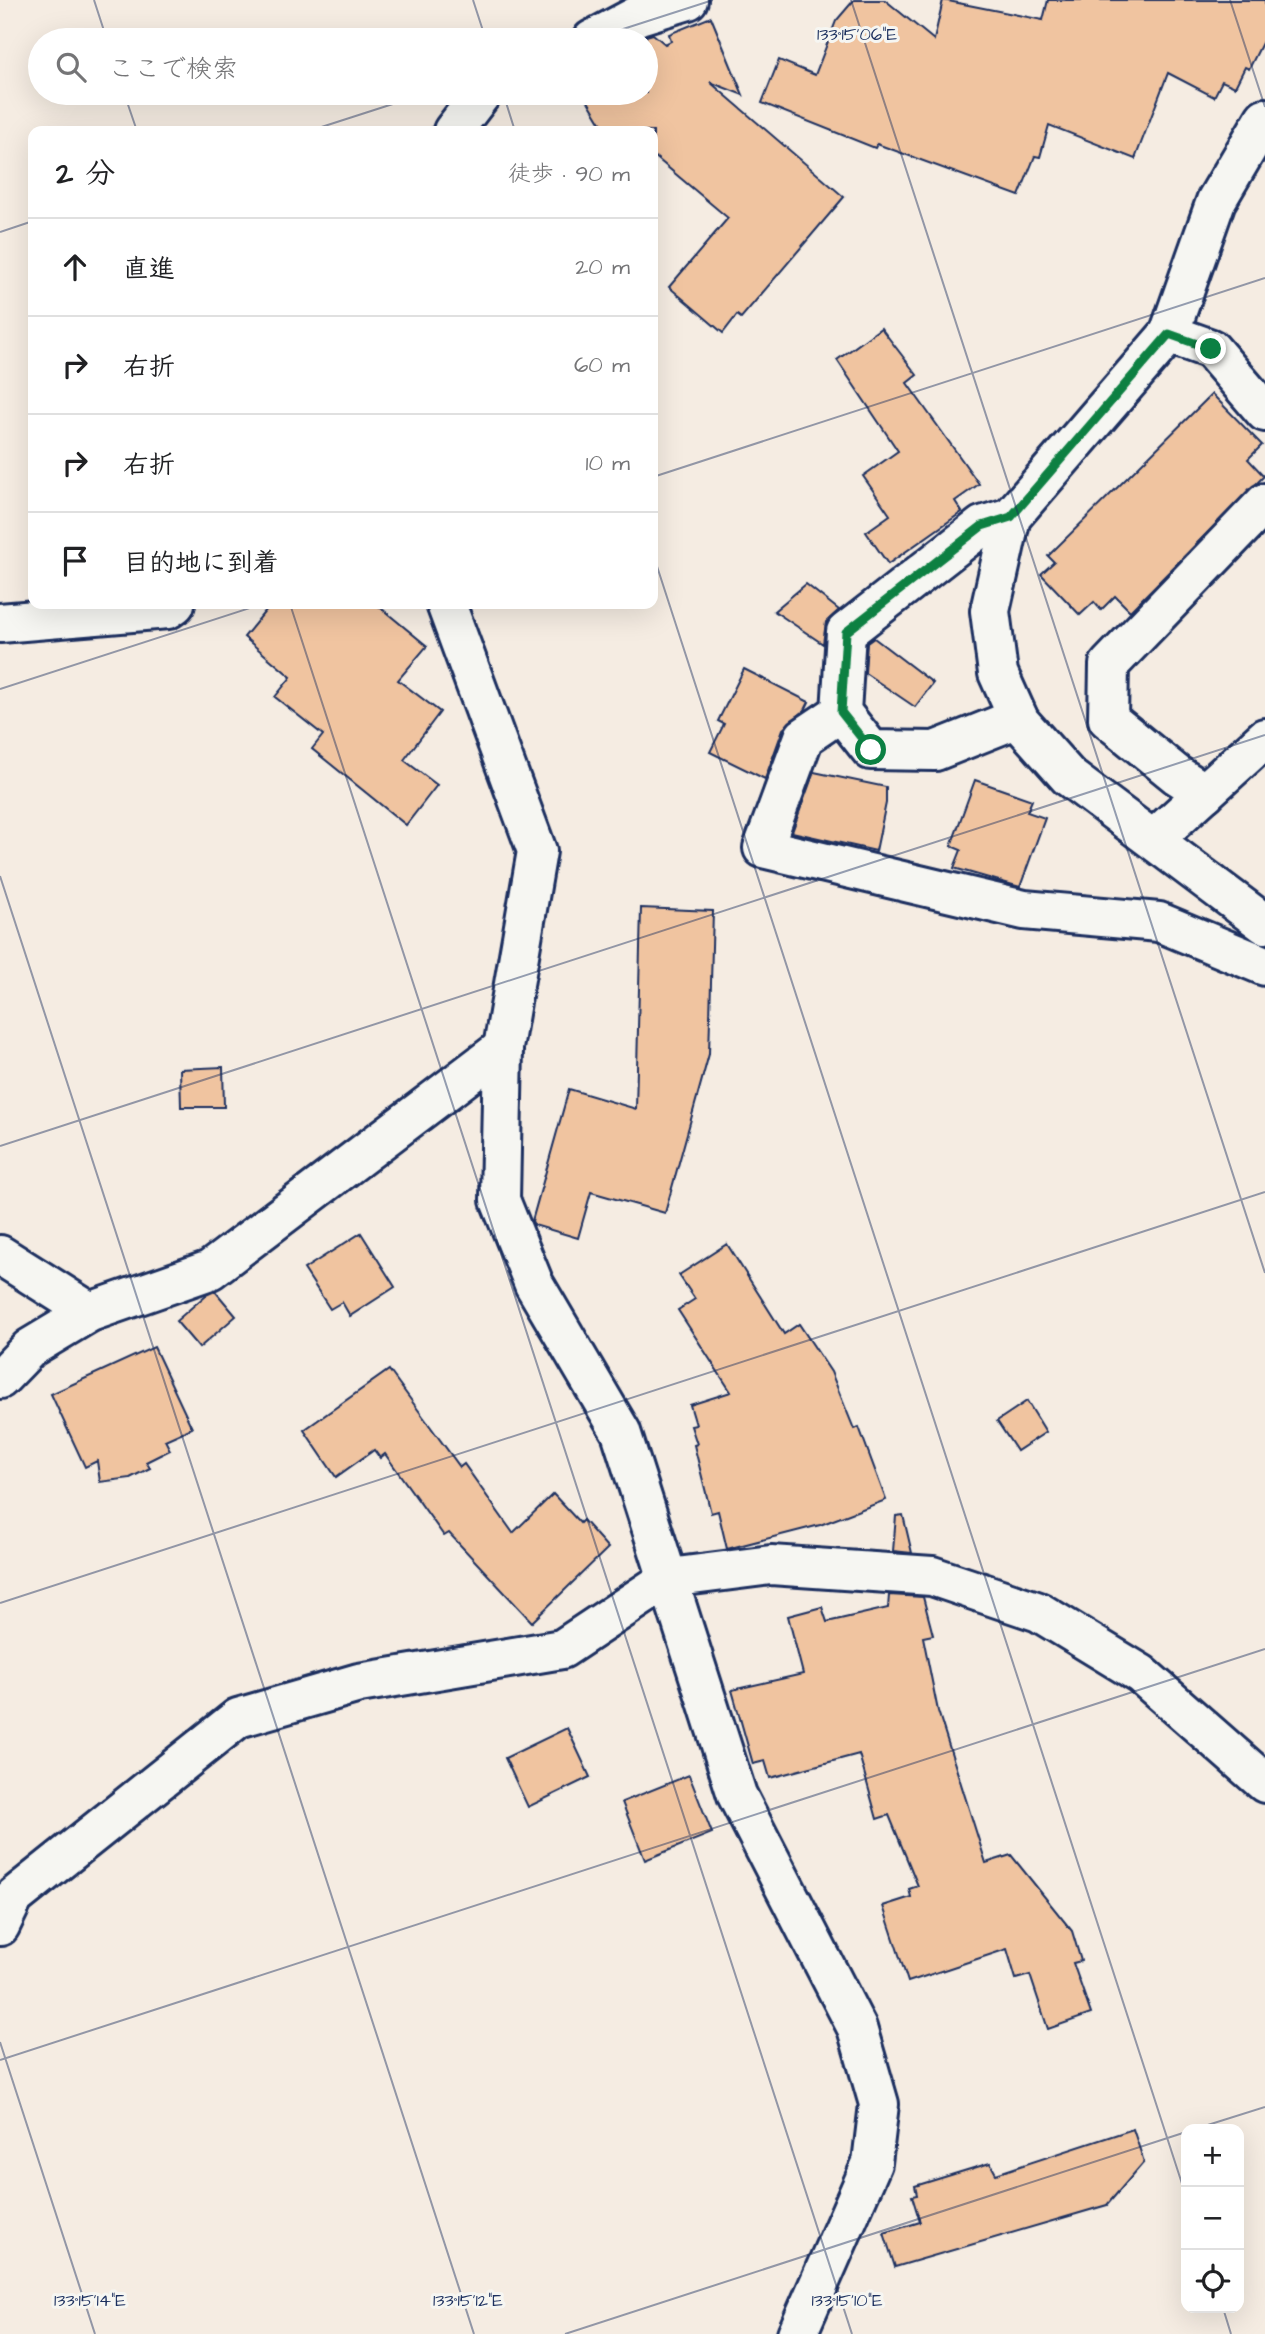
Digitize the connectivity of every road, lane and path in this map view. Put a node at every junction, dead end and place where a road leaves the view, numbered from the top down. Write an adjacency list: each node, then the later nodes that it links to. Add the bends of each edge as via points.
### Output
1 (688, 0): 2 (street)
2 (615, 28)
3 (473, 105): 5 (street)
4 (1265, 118): 6 (street, via 1216,201)
5 (457, 126)
6 (1169, 334): 7 (street, via 1211,349); 9 (street)
7 (1265, 412)
8 (1265, 503): 16 (street, via 1110,665 1108,719)
9 (1011, 517): 13 (street, via 982,526 846,632); 14 (street, via 990,611 998,673)
10 (169, 609): 12 (street)
11 (448, 609): 20 (street, via 537,851)
12 (0, 623)
13 (841, 712): 14 (street, via 871,750 935,751); 19 (street, via 804,737 763,848 1024,910 1159,922)
14 (1018, 718): 17 (street, via 1069,777)
15 (1265, 738): 16 (street)
16 (1191, 784): 17 (street)
17 (1154, 839): 18 (street)
18 (1265, 924)
19 (1265, 966)
20 (503, 1048): 22 (street, via 210,1270); 24 (street, via 500,1199 534,1284 621,1432)
21 (0, 1255): 22 (street)
22 (90, 1312): 23 (street, via 30,1348)
23 (0, 1379)
24 (669, 1578): 25 (street, via 771,1565 932,1576 1039,1612 1141,1674); 26 (street, via 562,1649 359,1683 238,1718 14,1897); 27 (street, via 737,1795 857,2028 879,2104 872,2163)
25 (1265, 1783)
26 (0, 1926)
27 (797, 2334)

